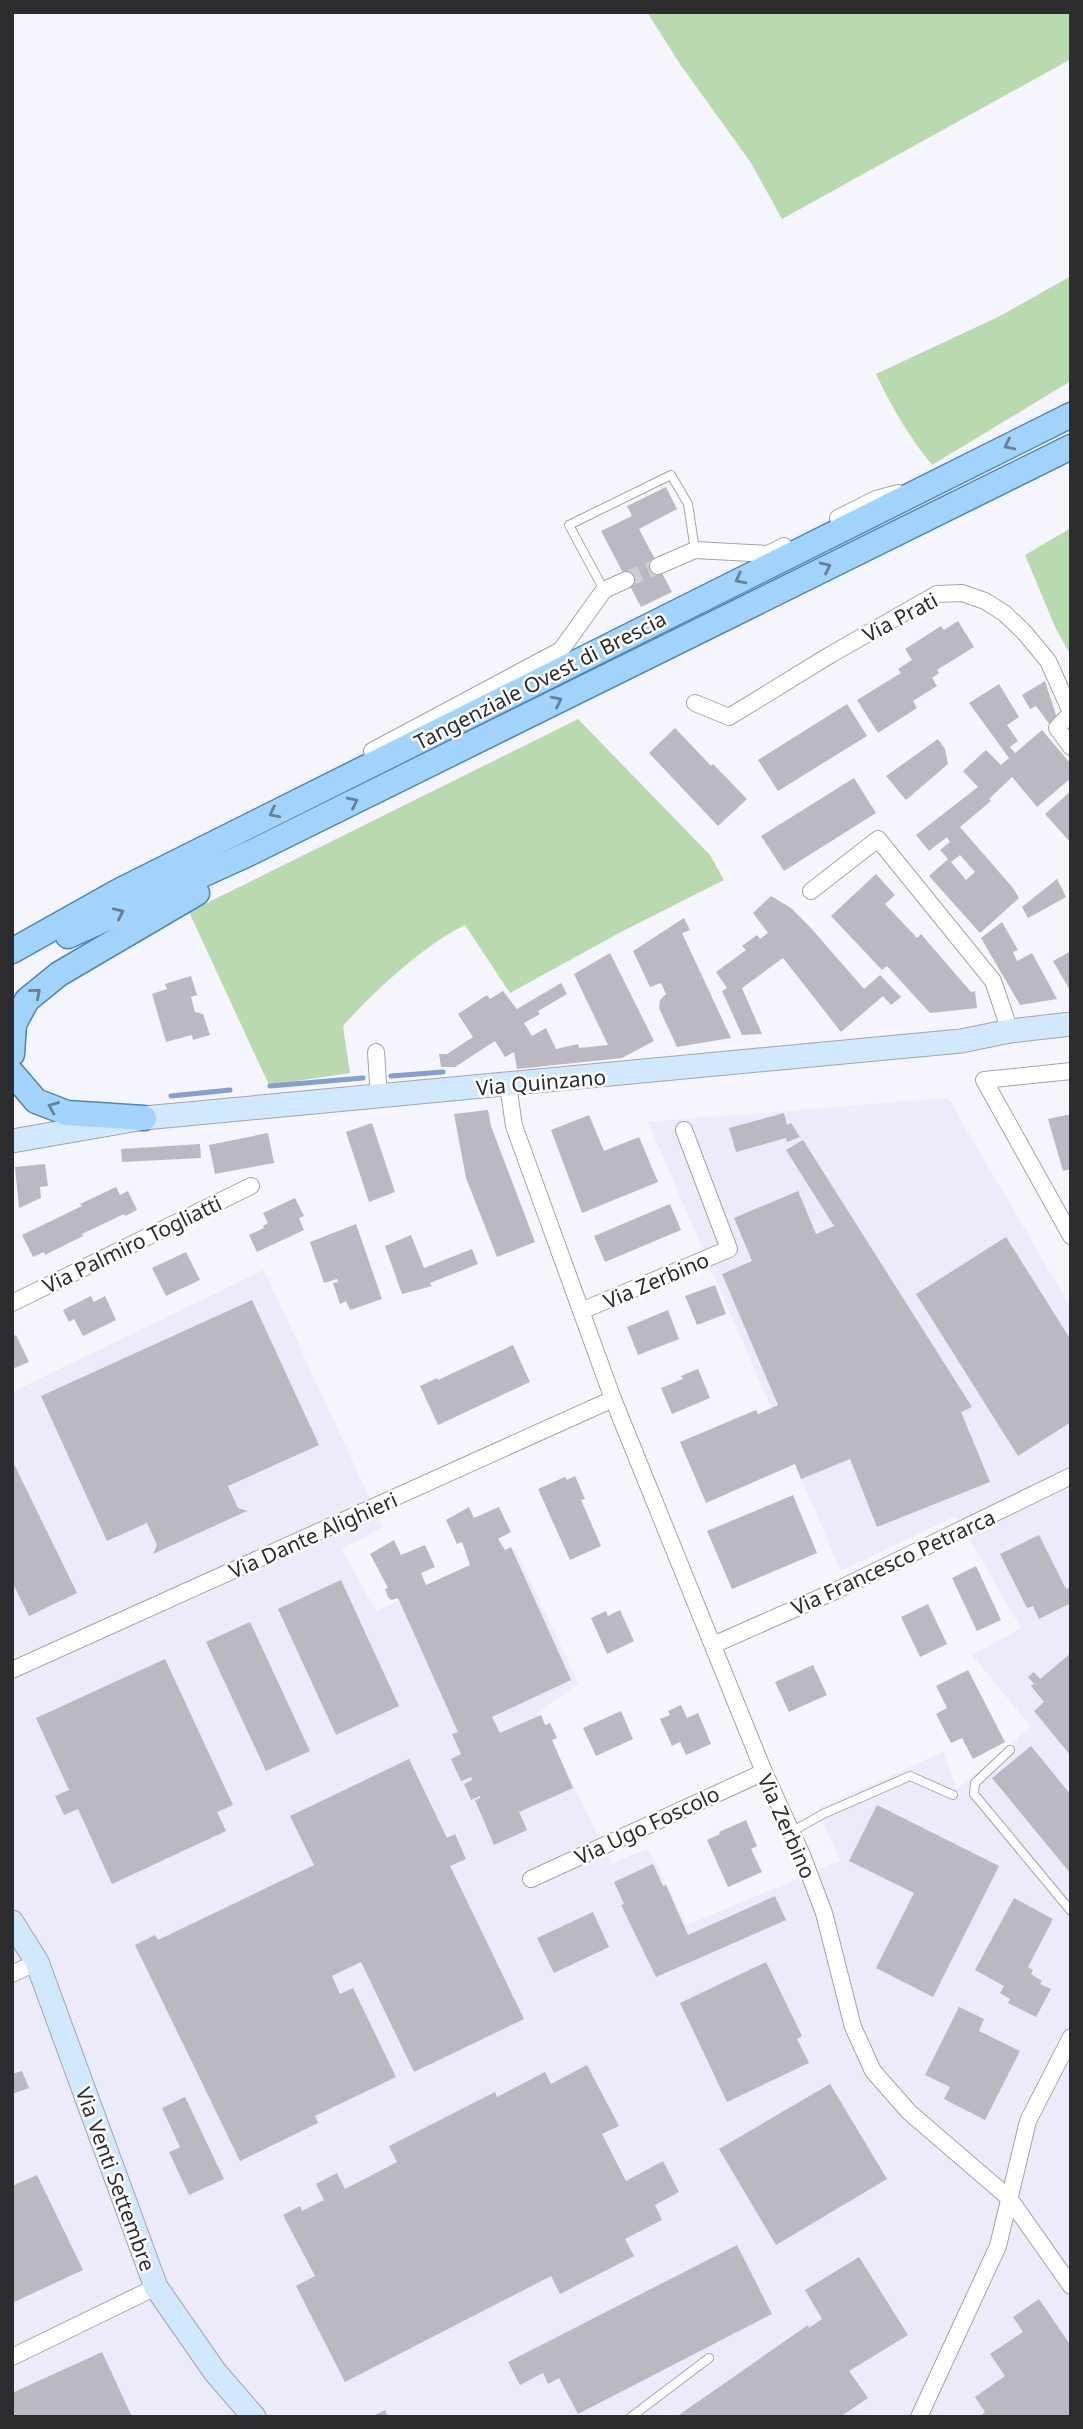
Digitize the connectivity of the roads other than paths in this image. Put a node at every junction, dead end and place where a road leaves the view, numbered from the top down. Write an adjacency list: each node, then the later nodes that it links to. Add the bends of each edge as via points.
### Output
1 (1071, 415): 3 (main road, Tangenziale Ovest di Brescia, one-way to 3)
2 (1071, 447): 12 (main road, Tangenziale Ovest di Brescia, one-way to 2)
3 (924, 486): 4 (street, via 876,499 768,554); 11 (main road, Tangenziale Ovest di Brescia, one-way to 11)
4 (695, 550): 5 (street); 7 (lane, via 688,504 671,475 569,525)
5 (658, 566)
6 (626, 580): 7 (street)
7 (604, 590): 11 (street, via 561,650 363,757)
8 (695, 703): 9 (street, Via Prati, via 729,717 937,594 962,593 994,607 1024,632 1048,660)
9 (1071, 713): 10 (street, Via Prati, via 1057,728)
10 (1071, 747)
11 (320, 790): 13 (main road, Tangenziale Ovest di Brescia, one-way to 13)
12 (248, 855): 17 (main road, Tangenziale Ovest di Brescia, one-way to 12); 21 (main road, one-way to 12, via 14,1024 27,1000 59,974 205,888)
13 (119, 891): 15 (main road); 16 (main road, Tangenziale Ovest di Brescia)
14 (811, 891): 19 (street, via 878,839 993,981)
15 (12, 935)
16 (12, 951)
17 (12, 962)
18 (1071, 1024): 19 (street, Via Quinzano)
19 (1010, 1031): 24 (street, Via Quinzano, via 961,1041)
20 (376, 1052): 25 (street)
21 (12, 1054)
22 (1071, 1071): 30 (street, via 984,1080)
23 (12, 1073): 26 (main road, one-way to 23, via 67,1113 36,1101)
24 (508, 1085): 25 (street, Via Quinzano); 32 (street, Via Zerbino, via 514,1126)
25 (379, 1097): 26 (street, Via Quinzano)
26 (144, 1118): 28 (street, Via Quinzano)
27 (684, 1129): 32 (street, Via Zerbino, via 729,1249)
28 (12, 1141)
29 (251, 1186): 31 (street, Via Palmiro Togliatti)
30 (1071, 1236)
31 (12, 1303)
32 (581, 1311): 33 (street, Via Zerbino)
33 (613, 1399): 35 (street, Via Zerbino); 36 (street, Via Dante Alighieri)
34 (1071, 1476): 35 (street, Via Francesco Petrarca, via 835,1591)
35 (713, 1644): 38 (street, Via Zerbino)
36 (12, 1671)
37 (1010, 1750): 42 (lane, via 975,1783 974,1794)
38 (764, 1772): 40 (street, Via Zerbino); 41 (street, Via Ugo Foscolo)
39 (953, 1795): 40 (lane, via 910,1776)
40 (793, 1831): 47 (street, Via Zerbino, via 824,1913 853,2027 873,2071 909,2112)
41 (531, 1879)
42 (1071, 1911)
43 (12, 1922): 44 (street, Via Venti Settembre)
44 (37, 1962): 45 (street); 49 (street, Via Venti Settembre)
45 (12, 1974)
46 (1071, 2037): 47 (street, via 1028,2121)
47 (1009, 2198): 48 (street, Via Zerbino); 54 (street, via 998,2246)
48 (1071, 2286)
49 (156, 2287): 50 (street); 52 (street, Via Venti Settembre, via 215,2372)
50 (12, 2357)
51 (709, 2358): 53 (lane)
52 (254, 2417)
53 (631, 2417)
54 (919, 2417)

